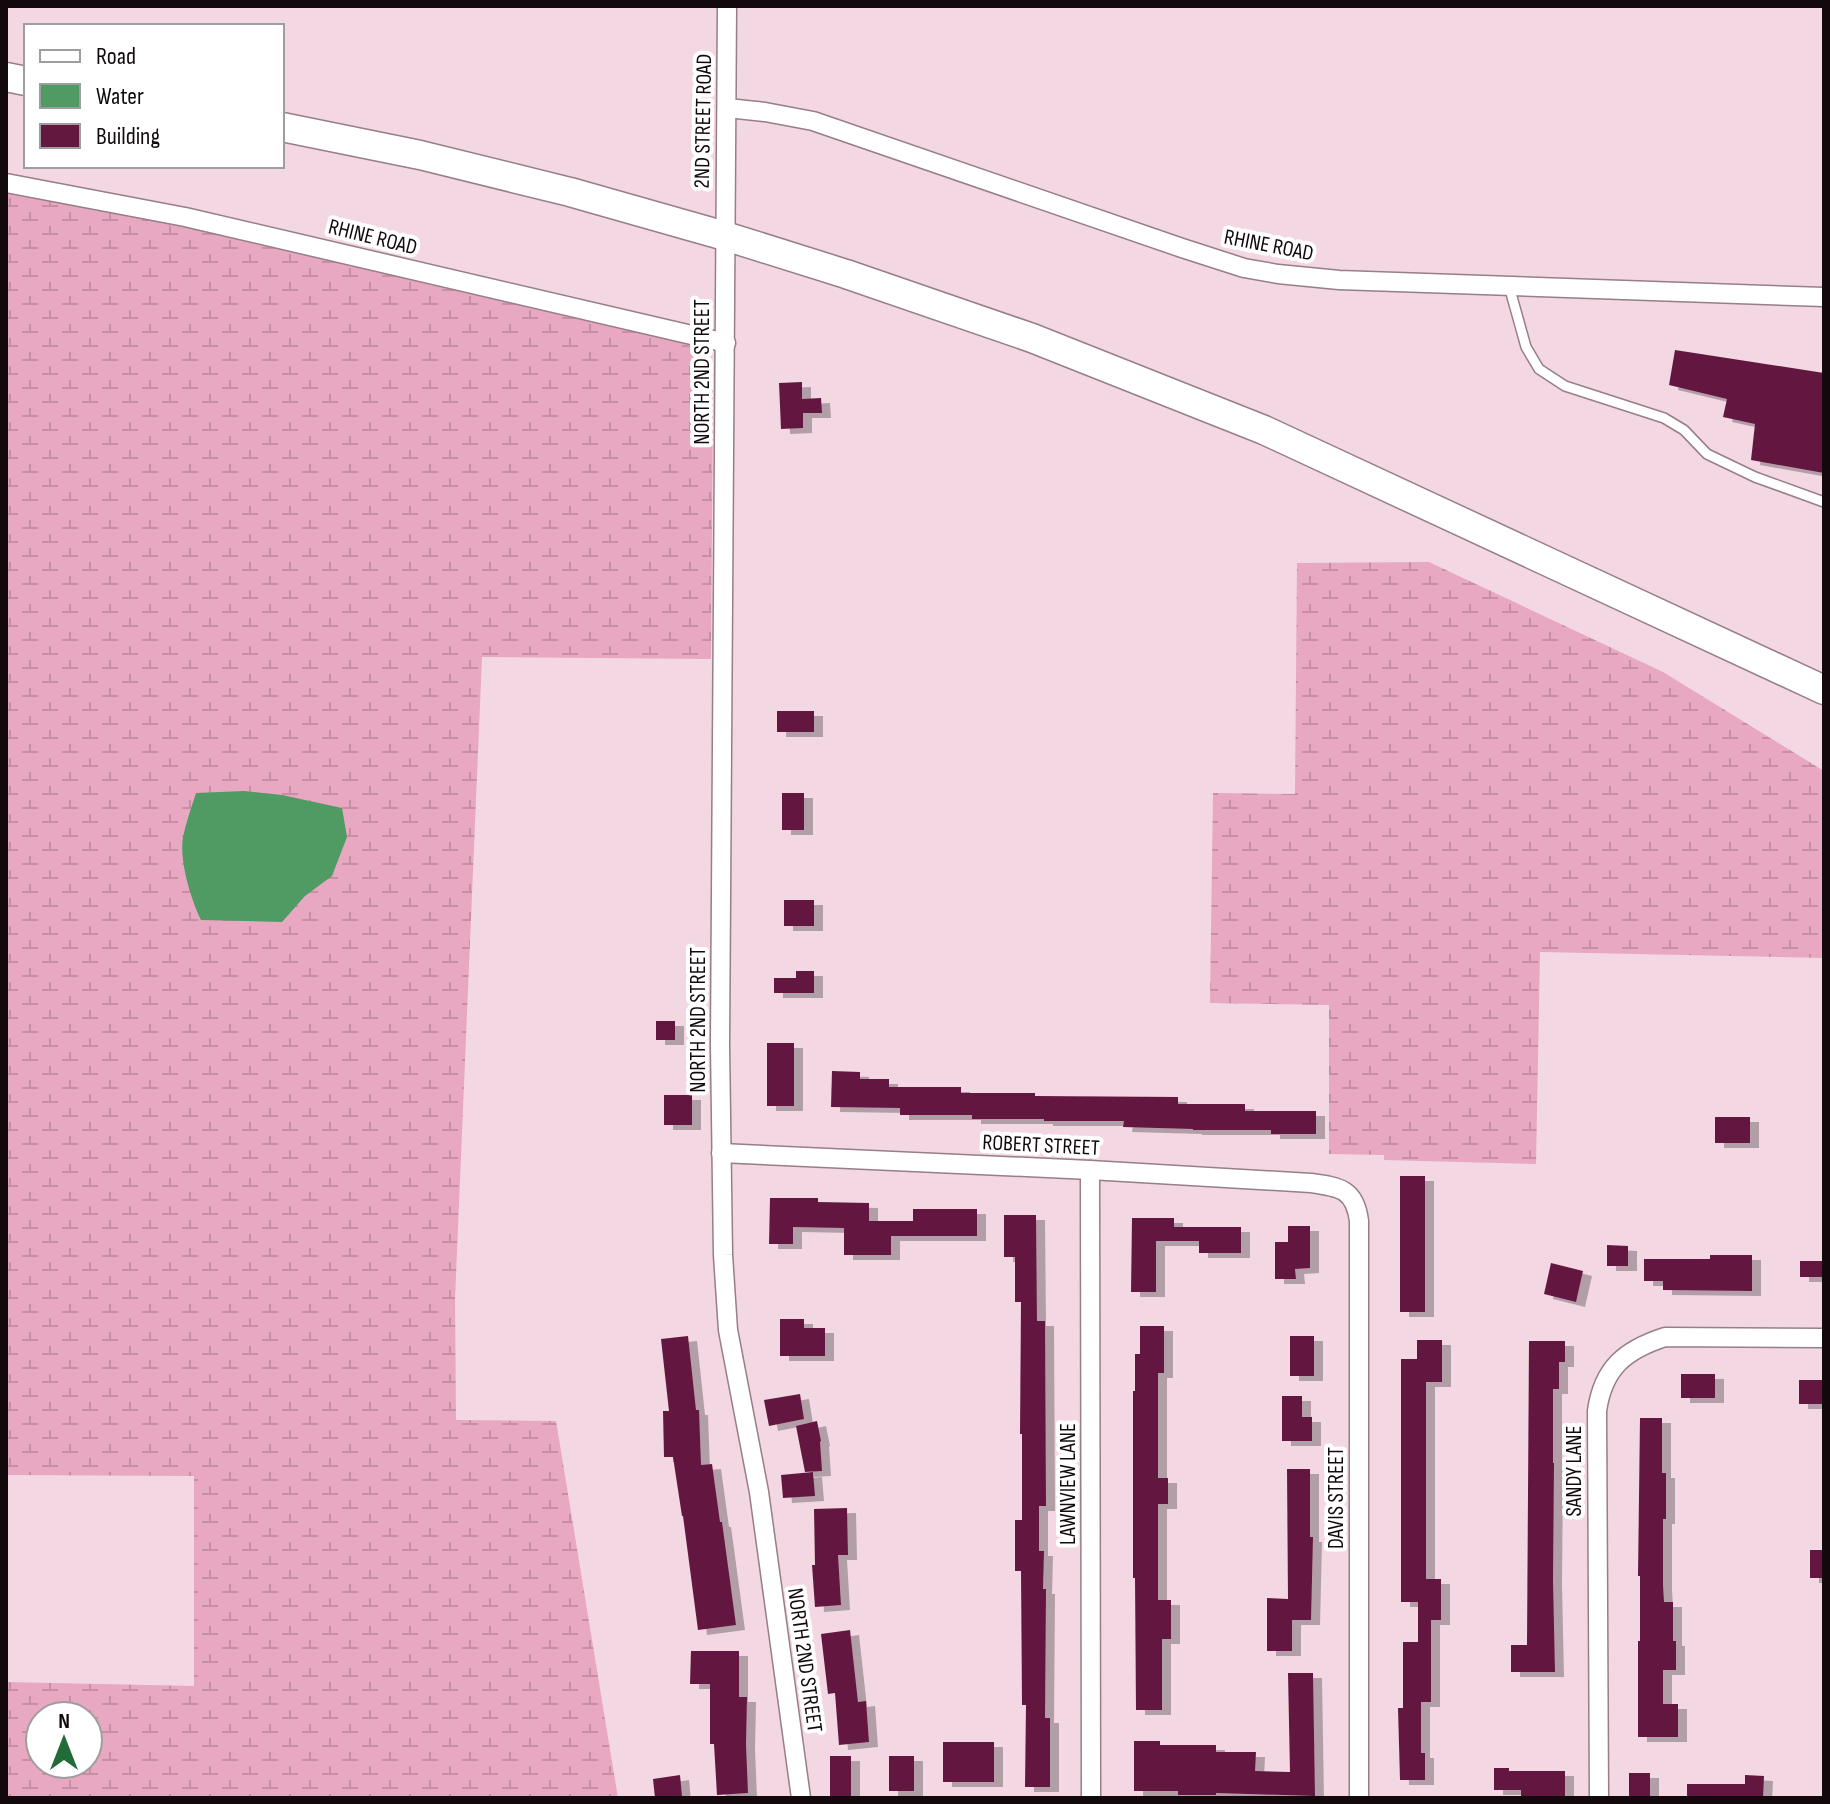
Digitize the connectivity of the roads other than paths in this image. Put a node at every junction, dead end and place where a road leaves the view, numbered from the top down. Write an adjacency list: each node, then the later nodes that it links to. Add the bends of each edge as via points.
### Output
1 (727, 6): 2 (street, 2ND STREET ROAD)
2 (727, 108): 5 (street, 2ND STREET ROAD); 6 (street, RHINE ROAD, via 813,121 1244,268 1339,280)
3 (284, 127): 5 (highway, via 420,155)
4 (6, 183): 8 (street, RHINE ROAD, via 200,220)
5 (725, 236): 8 (street, NORTH 2ND STREET); 10 (highway, via 1032,338 1264,430)
6 (1509, 286): 7 (street, RHINE ROAD); 9 (lane, via 1526,347 1539,369 1565,386 1664,418 1707,454)
7 (1824, 297)
8 (726, 343): 11 (street, NORTH 2ND STREET)
9 (1824, 502)
10 (1824, 690)
11 (721, 1153): 12 (street, ROBERT STREET); 15 (street, NORTH 2ND STREET, via 728,1330 759,1492)
12 (1090, 1170): 13 (street, ROBERT STREET, via 1311,1183); 16 (street, LAWNVIEW LANE)
13 (1354, 1199): 17 (street, DAVIS STREET, via 1359,1221)
14 (1824, 1338): 18 (street, SANDY LANE, via 1665,1337 1629,1352 1603,1384 1597,1411)
15 (801, 1798)
16 (1091, 1798)
17 (1359, 1798)
18 (1599, 1798)

